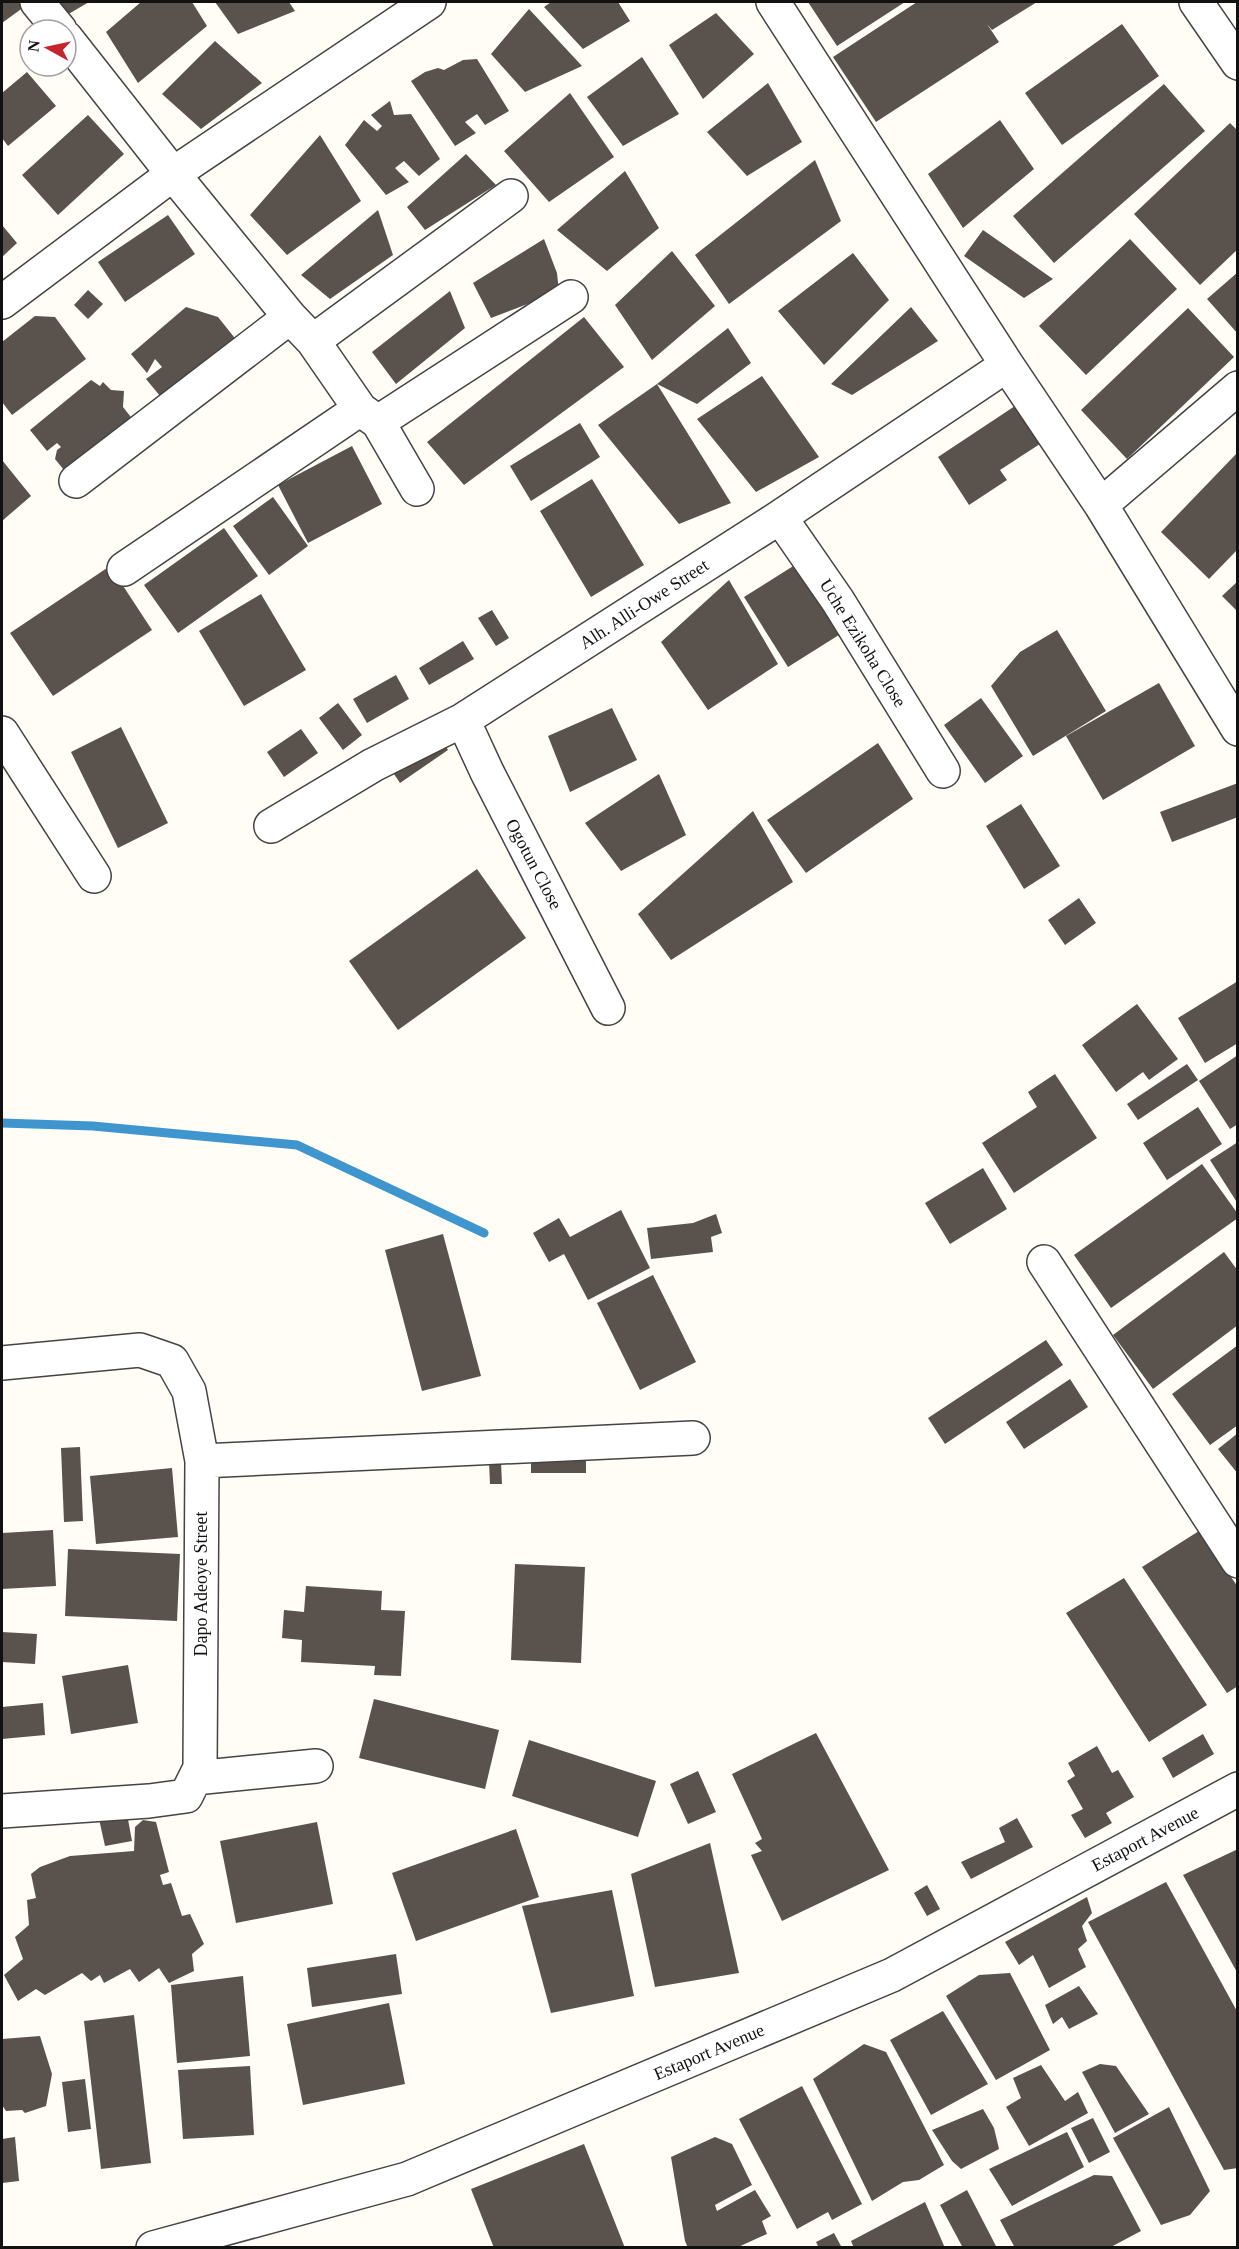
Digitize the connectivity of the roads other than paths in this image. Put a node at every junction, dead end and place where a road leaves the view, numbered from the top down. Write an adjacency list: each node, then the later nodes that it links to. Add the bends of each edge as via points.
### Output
1 (37, 2): 5 (street)
2 (429, 2): 8 (street)
3 (773, 2): 14 (street)
4 (1196, 2): 7 (street)
5 (50, 18)
6 (78, 53): 8 (street)
7 (1238, 63)
8 (173, 174): 11 (street); 12 (street)
9 (511, 196): 13 (street)
10 (571, 297): 16 (street)
11 (2, 302)
12 (291, 317): 13 (street); 17 (street)
13 (313, 341): 16 (street)
14 (1006, 365): 19 (street); 20 (street, Alh. Alli-Owe Street)
15 (1238, 388): 19 (street)
16 (369, 416): 18 (street); 21 (street)
17 (76, 481)
18 (417, 489)
19 (1101, 505): 23 (street)
20 (780, 517): 22 (street, Alh. Alli-Owe Street); 25 (street, Uche Ezikoha Close, via 838,601)
21 (124, 569)
22 (462, 720): 26 (street, Alh. Alli-Owe Street, via 373,765); 28 (street, Ogotun Close)
23 (1238, 729)
24 (2, 733): 27 (street)
25 (943, 771)
26 (271, 826)
27 (94, 876)
28 (608, 1008)
29 (1044, 1262): 33 (street)
30 (2, 1363): 32 (street, Dapo Adeoye Street, via 140,1350 172,1361 189,1391)
31 (693, 1438): 32 (street)
32 (202, 1461): 35 (street, Dapo Adeoye Street, via 200,1768)
33 (1238, 1562)
34 (316, 1766): 35 (street)
35 (195, 1778): 37 (street, via 186,1796)
36 (1238, 1789): 38 (street, Estaport Avenue, via 892,1975 407,2179)
37 (2, 1811)
38 (153, 2247)

